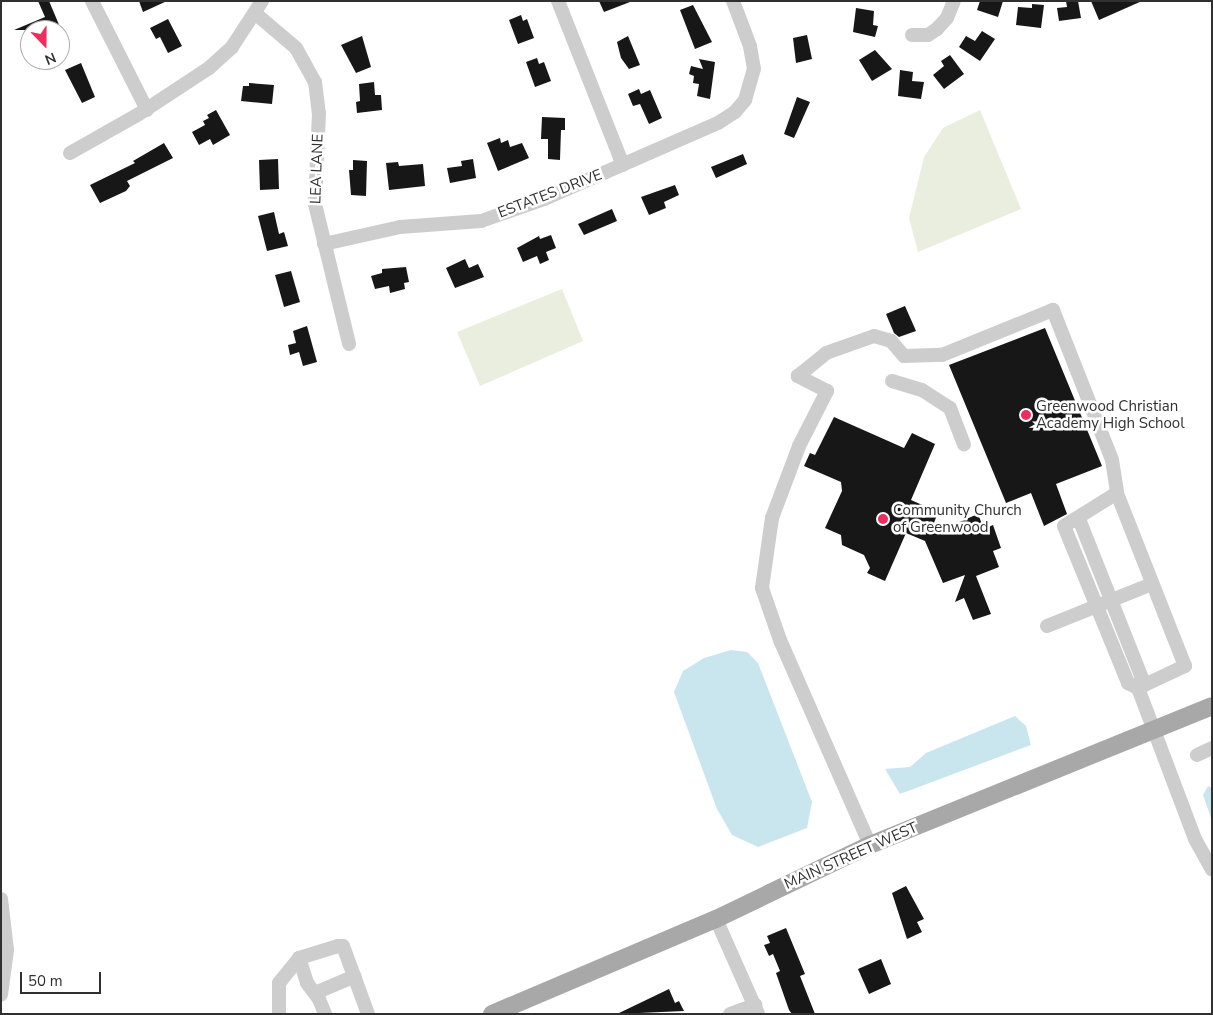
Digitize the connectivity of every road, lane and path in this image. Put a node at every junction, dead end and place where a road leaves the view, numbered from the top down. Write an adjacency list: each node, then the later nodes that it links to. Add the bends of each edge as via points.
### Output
1 (92, 1): 7 (street)
2 (558, 1): 9 (street)
3 (734, 1): 9 (street, ESTATES DRIVE, via 753,57 751,86 746,100 729,117)
4 (954, 1): 6 (street, via 947,18 937,29 928,35)
5 (259, 7): 7 (street, via 222,57); 10 (street, LEA LANE, via 296,48 315,82 319,114 315,204)
6 (912, 35)
7 (147, 110): 8 (street)
8 (70, 153)
9 (622, 165): 10 (street, ESTATES DRIVE, via 481,221 400,227)
10 (324, 244): 11 (street, LEA LANE)
11 (349, 344)
12 (892, 381): 13 (street, via 922,390 950,408)
13 (964, 444)
14 (1117, 493): 15 (street); 16 (street); 25 (street, via 1112,460 1053,310 942,355 904,356 891,341 874,336 826,353 798,376 827,391 799,446 772,518 762,588 780,640)
15 (1079, 519): 17 (street); 18 (street, via 1064,526)
16 (1152, 584): 17 (street); 20 (street, via 1185,666)
17 (1111, 601): 18 (street); 20 (street, via 1142,678)
18 (1097, 606): 19 (street); 20 (street, via 1128,682)
19 (1047, 626)
20 (1138, 688): 22 (street)
21 (1212, 706): 22 (main road, MAIN STREET WEST)
22 (1156, 730): 25 (main road, MAIN STREET WEST); 26 (street, via 1195,839)
23 (1212, 748): 24 (street)
24 (1197, 755)
25 (870, 845): 28 (main road, MAIN STREET WEST)
26 (1212, 870)
27 (1, 899): 32 (street, via 7,950)
28 (716, 919): 33 (street); 37 (main road, MAIN STREET WEST)
29 (299, 958): 30 (street, via 343,946); 31 (street, via 307,983); 34 (street, via 279,983)
30 (355, 976): 31 (street); 36 (street)
31 (315, 994): 35 (street)
32 (1, 995)
33 (756, 1010): 38 (street)
34 (279, 1014)
35 (326, 1014)
36 (368, 1014)
37 (492, 1014)
38 (730, 1014)

